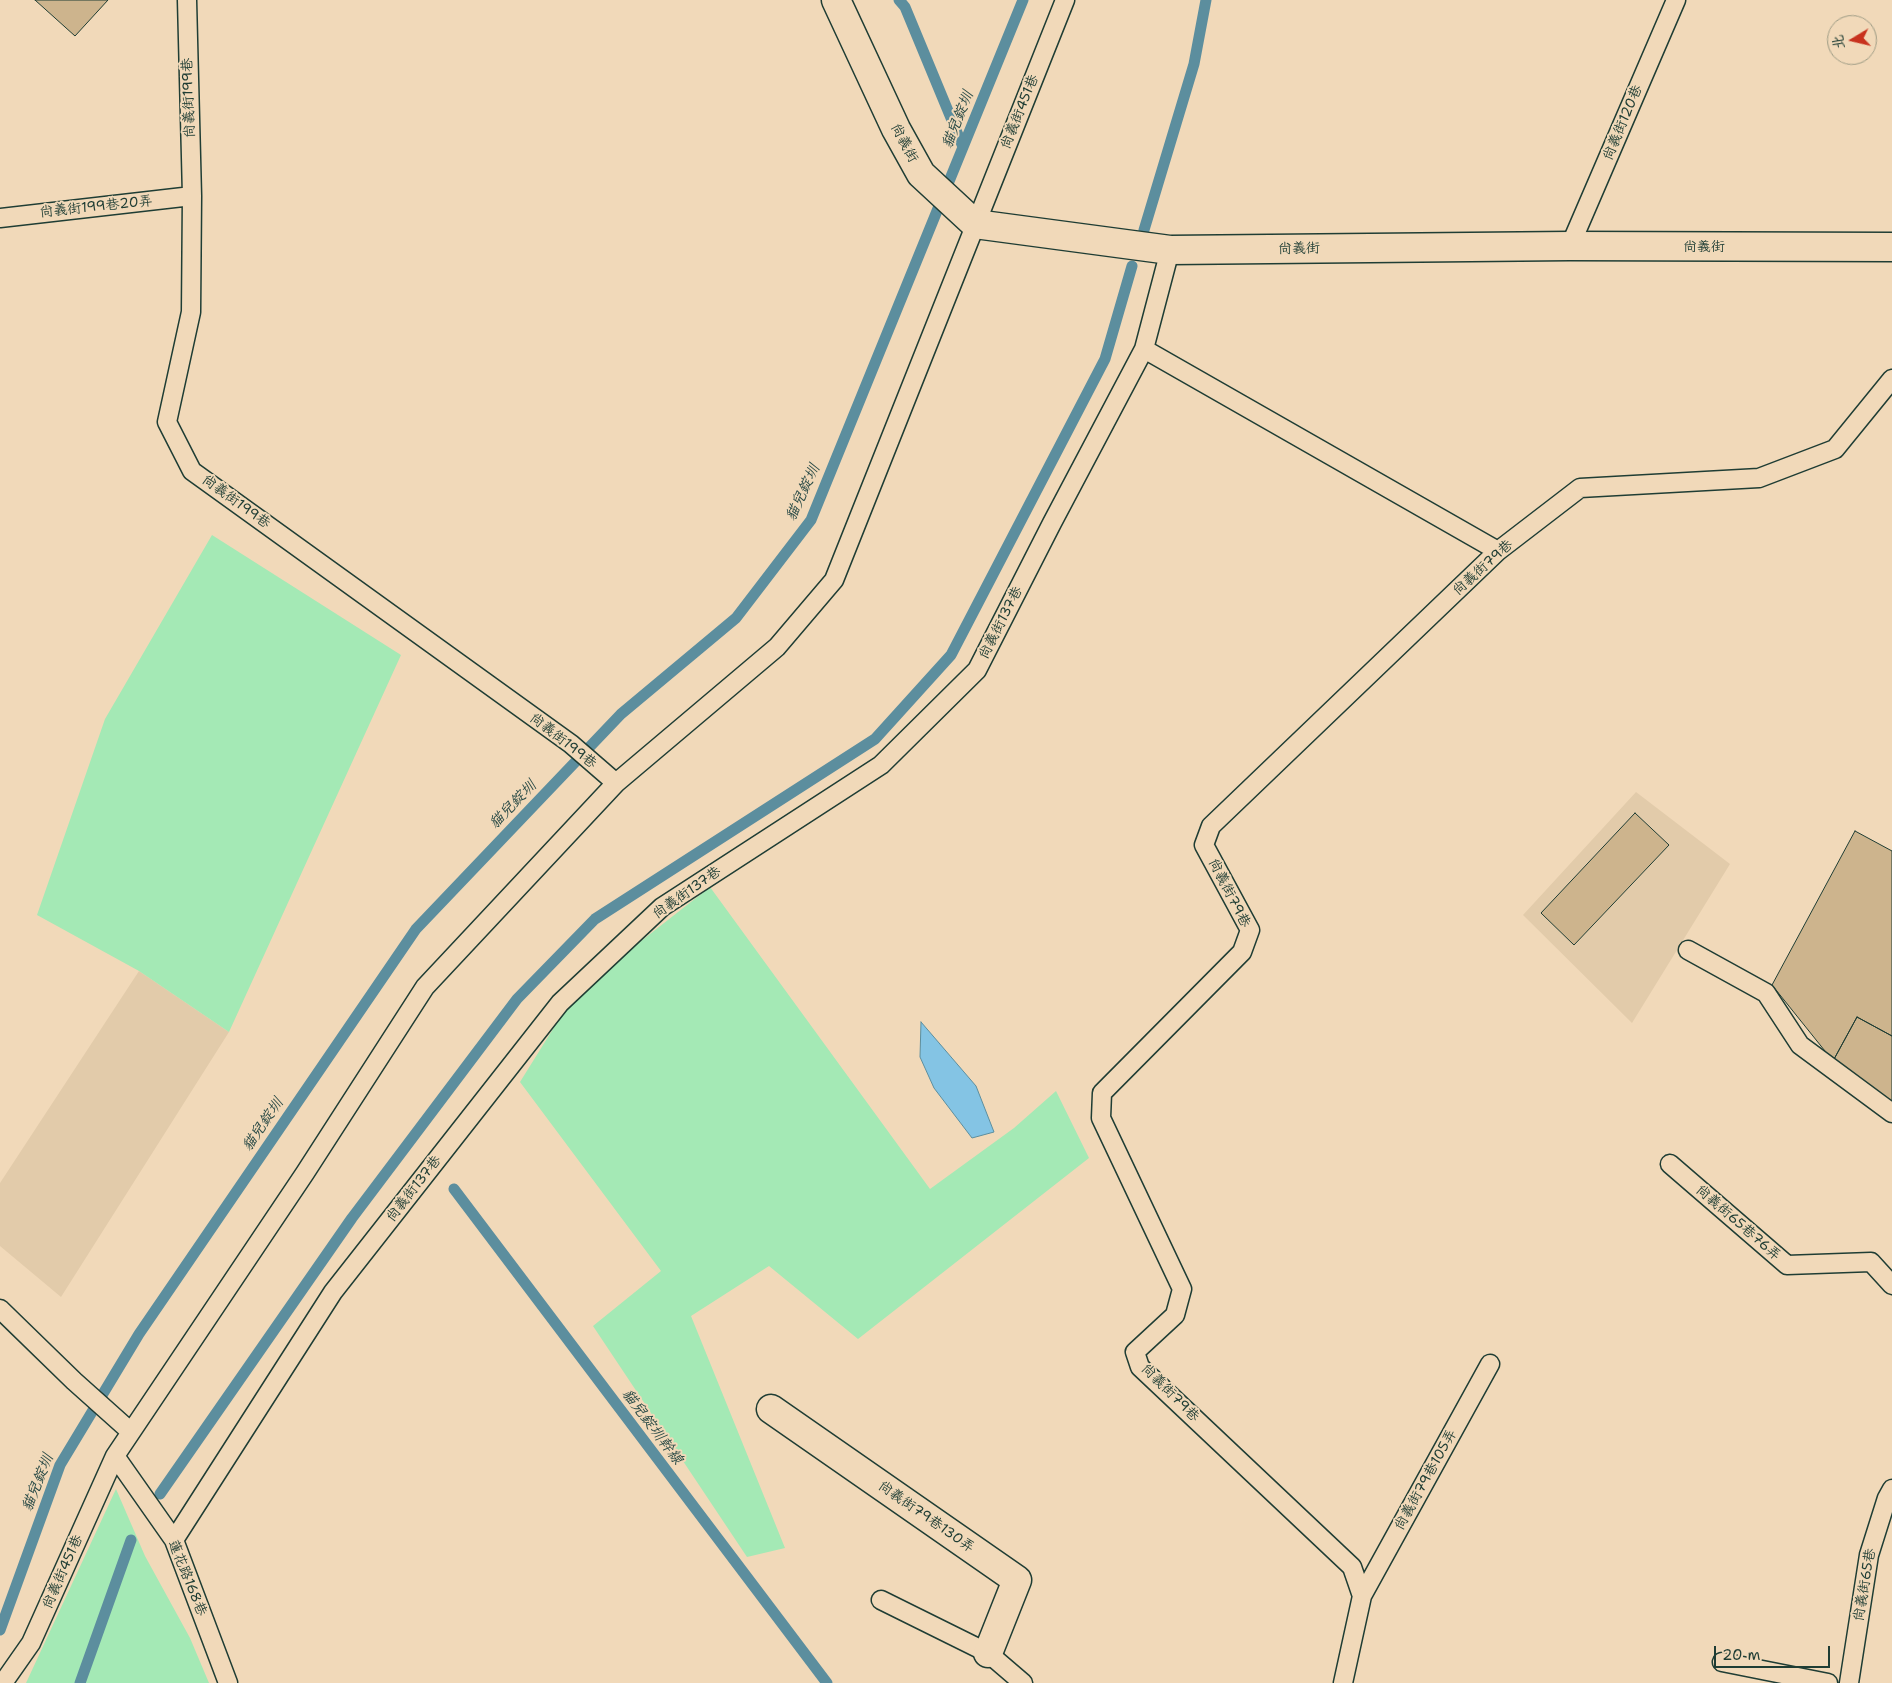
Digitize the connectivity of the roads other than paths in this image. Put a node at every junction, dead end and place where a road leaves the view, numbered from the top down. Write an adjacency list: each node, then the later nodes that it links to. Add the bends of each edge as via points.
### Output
1 (187, 0): 5 (lane, 尚義街199巷)
2 (836, 0): 7 (street, 尚義街, via 896,129 921,174)
3 (1065, 0): 7 (lane, 尚義街451巷)
4 (1676, 0): 8 (lane, 尚義街120巷)
5 (192, 196): 6 (lane, 尚義街199巷20弄); 14 (lane, 尚義街199巷, via 190,312 167,422 192,471 571,744)
6 (0, 218)
7 (975, 224): 10 (street, 尚義街); 14 (lane, via 834,580 777,647)
8 (1570, 246): 9 (street, 尚義街); 10 (street, 尚義街)
9 (1892, 247)
10 (1170, 250): 11 (lane, 尚義街137巷)
11 (1144, 349): 13 (lane); 25 (lane, 尚義街137巷, via 977,670 881,765 662,907 560,1002 333,1292)
12 (1892, 379): 13 (lane, 尚義街79巷, via 1835,449 1759,478 1580,488)
13 (1498, 551): 26 (lane, 尚義街79巷, via 1211,826 1204,845 1250,930 1242,952 1102,1092 1101,1118 1182,1290 1175,1315 1135,1352 1140,1367 1352,1566)
14 (616, 784): 22 (lane, via 425,987)
15 (1688, 950): 16 (lane, via 1766,993 1800,1045)
16 (1892, 1113)
17 (1670, 1164): 18 (lane, 尚義街65巷76弄, via 1787,1265 1871,1262)
18 (1892, 1285)
19 (0, 1308): 22 (lane)
20 (1490, 1364): 26 (lane, 尚義街79巷105弄)
21 (771, 1409): 28 (street, 尚義街79巷130弄, via 1017,1580)
22 (131, 1432): 23 (lane)
23 (115, 1456): 25 (lane, 蓮花路168巷); 30 (lane, 尚義街451巷, via 31,1643)
24 (1892, 1489): 35 (lane, 尚義街65巷, via 1869,1555)
25 (174, 1540): 31 (lane, 蓮花路168巷)
26 (1362, 1596): 33 (lane)
27 (882, 1600): 28 (lane)
28 (988, 1653): 32 (lane)
29 (1722, 1662): 34 (lane)
30 (3, 1683)
31 (228, 1683)
32 (1023, 1683)
33 (1343, 1683)
34 (1828, 1683)
35 (1849, 1683)

